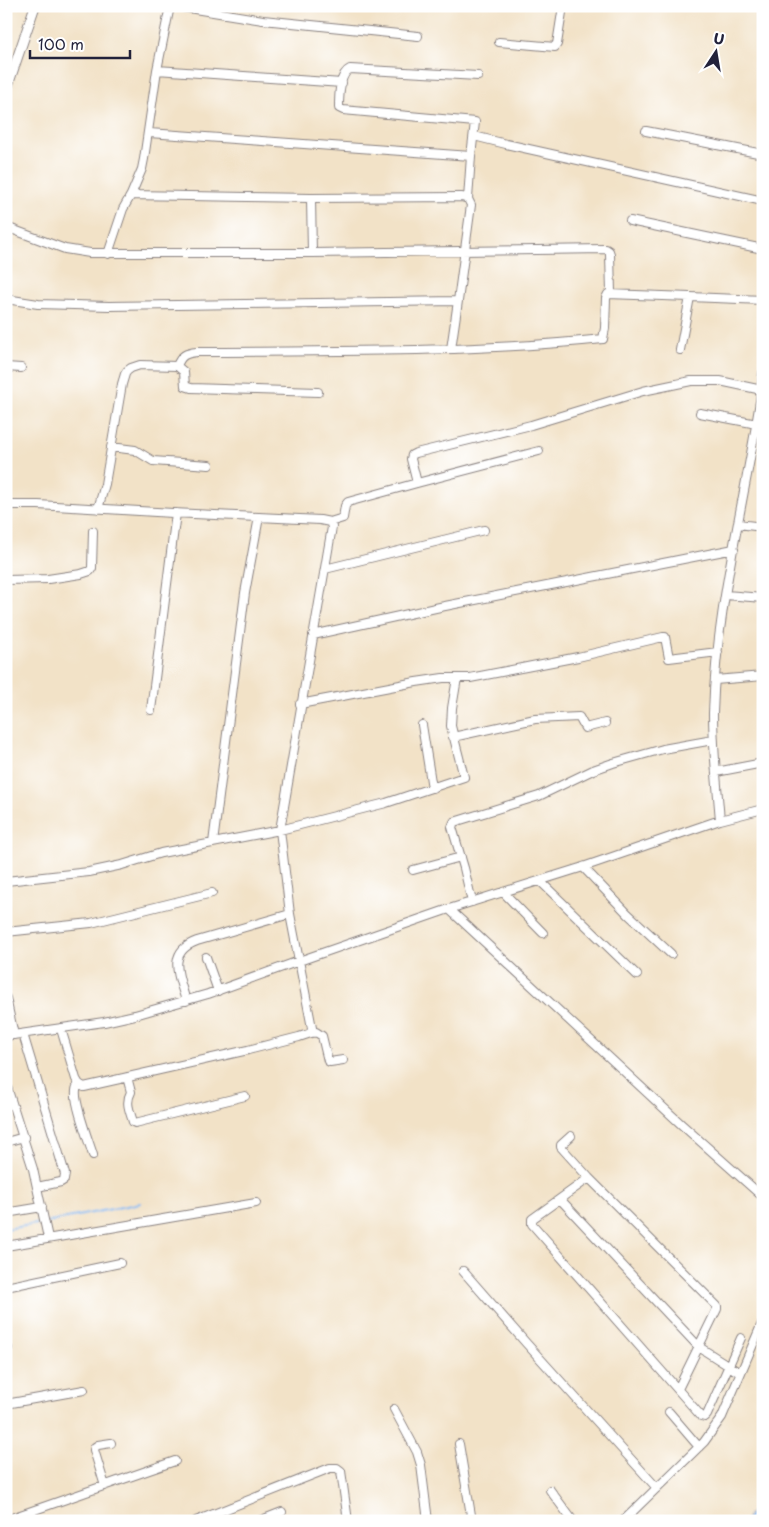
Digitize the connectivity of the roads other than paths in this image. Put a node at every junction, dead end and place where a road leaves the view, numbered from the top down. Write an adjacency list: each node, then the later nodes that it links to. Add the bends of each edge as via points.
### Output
1 (34, 6): 9 (main road)
2 (170, 6): 7 (street)
3 (176, 6): 5 (street, via 263,20)
4 (563, 6): 6 (street, via 556,47)
5 (418, 36)
6 (500, 42)
7 (157, 70): 10 (street); 13 (street)
8 (478, 76): 10 (street, via 350,68 345,72)
9 (8, 81): 11 (main road)
10 (342, 83): 14 (street, via 341,109 474,122)
11 (6, 92)
12 (646, 131): 15 (street)
13 (149, 133): 16 (street); 17 (street, via 142,170)
14 (474, 136): 16 (street); 20 (street)
15 (763, 154)
16 (471, 156): 19 (street)
17 (131, 194): 18 (street); 26 (street)
18 (311, 198): 19 (street); 25 (street)
19 (468, 199): 23 (street, via 471,207)
20 (763, 202)
21 (630, 221): 24 (street)
22 (6, 227): 26 (street, via 65,249)
23 (465, 250): 25 (street); 27 (street, via 606,249 610,254); 31 (street)
24 (763, 250)
25 (312, 253): 26 (street)
26 (108, 254)
27 (611, 293): 28 (street); 32 (street, via 606,298 603,339)
28 (690, 297): 30 (street); 33 (street)
29 (6, 299): 31 (street, via 38,304 109,306)
30 (763, 300)
31 (458, 301): 32 (street)
32 (451, 349): 34 (street, via 197,352 184,354)
33 (680, 350)
34 (177, 366): 39 (street, via 183,370 184,383 188,388); 44 (street, via 140,365 125,374)
35 (6, 367): 36 (street)
36 (21, 368)
37 (763, 375): 38 (street)
38 (762, 390): 41 (street); 47 (street, via 700,380 644,390 531,425 416,453 411,459)
39 (318, 392)
40 (700, 414): 41 (street)
41 (757, 424): 42 (street)
42 (753, 438): 43 (street); 53 (street)
43 (763, 440)
44 (111, 447): 46 (street, via 135,450 153,461); 49 (street)
45 (539, 452): 47 (street)
46 (209, 465)
47 (417, 483): 52 (street, via 348,502 343,518)
48 (6, 505): 49 (street)
49 (98, 509): 50 (street)
50 (176, 514): 51 (street); 68 (street)
51 (259, 517): 52 (street); 79 (street, via 245,593)
52 (330, 522): 58 (street, via 332,531)
53 (738, 524): 54 (street); 57 (street)
54 (763, 527)
55 (93, 530): 59 (street, via 90,571 48,579)
56 (484, 530): 58 (street)
57 (734, 549): 60 (street); 62 (street)
58 (325, 569): 62 (street)
59 (6, 580)
60 (726, 595): 61 (street); 63 (street)
61 (763, 598)
62 (313, 635): 67 (street)
63 (718, 652): 65 (street, via 669,658 663,636 578,657); 66 (street)
64 (763, 676): 66 (street)
65 (457, 678): 67 (street, via 416,682); 71 (street, via 451,715)
66 (715, 680): 72 (street)
67 (300, 704): 78 (street)
68 (151, 710)
69 (605, 722): 71 (street, via 585,728 579,717 542,718)
70 (422, 725): 75 (street)
71 (453, 737): 75 (street, via 464,777)
72 (713, 740): 74 (street); 80 (street, via 613,763 539,796 454,822 452,826)
73 (763, 763): 74 (street)
74 (716, 772): 77 (street)
75 (432, 788): 78 (street)
76 (763, 809): 77 (street)
77 (720, 820): 81 (street)
78 (280, 830): 79 (street); 89 (street)
79 (213, 842): 83 (street, via 88,872)
80 (461, 857): 82 (street); 87 (street)
81 (583, 867): 84 (street); 92 (street)
82 (413, 870)
83 (6, 881)
84 (540, 881): 85 (street); 95 (street)
85 (503, 892): 87 (street); 91 (street)
86 (212, 893): 90 (street, via 91,924)
87 (472, 902): 88 (street)
88 (449, 910): 94 (street); 114 (street)
89 (290, 914): 94 (street); 98 (street, via 188,944 179,953 178,964)
90 (6, 932)
91 (543, 933)
92 (671, 954)
93 (206, 957): 96 (street)
94 (300, 961): 96 (street); 100 (street)
95 (637, 975)
96 (218, 991): 98 (street)
97 (6, 998): 102 (street)
98 (186, 1000): 99 (street, via 112,1020)
99 (60, 1029): 101 (street); 106 (street)
100 (311, 1033): 103 (street, via 322,1036 328,1061); 104 (street)
101 (23, 1034): 102 (street); 113 (street, via 66,1174 61,1182)
102 (10, 1036)
103 (343, 1060)
104 (127, 1077): 106 (street, via 87,1087); 107 (street, via 131,1093 127,1101 135,1124)
105 (6, 1084): 109 (street)
106 (79, 1084): 111 (street, via 76,1096)
107 (245, 1096)
108 (571, 1136): 112 (street, via 560,1147)
109 (24, 1137): 110 (street); 113 (street)
110 (6, 1142)
111 (93, 1155)
112 (589, 1178): 115 (street); 126 (street, via 717,1306)
113 (37, 1187): 117 (street)
114 (763, 1197)
115 (560, 1199): 126 (street); 129 (street, via 532,1219 532,1224)
116 (256, 1203): 119 (street)
117 (42, 1207): 118 (street); 119 (street)
118 (6, 1213)
119 (48, 1238): 120 (street)
120 (6, 1246)
121 (120, 1263): 123 (street)
122 (464, 1271): 139 (street)
123 (6, 1287)
124 (763, 1321): 128 (street)
125 (741, 1338): 127 (street)
126 (699, 1347): 127 (street); 129 (street)
127 (729, 1366): 128 (street); 129 (street, via 706,1417 700,1415)
128 (740, 1373): 136 (street, via 722,1417)
129 (678, 1389)
130 (84, 1390): 131 (street)
131 (6, 1404)
132 (394, 1409): 146 (street, via 421,1465)
133 (669, 1412): 136 (street)
134 (111, 1443): 138 (street, via 98,1445 94,1450)
135 (459, 1444): 147 (street)
136 (699, 1447): 139 (street)
137 (175, 1461): 138 (street)
138 (105, 1486): 142 (street)
139 (657, 1488): 149 (street)
140 (550, 1490): 148 (street)
141 (282, 1512): 144 (street)
142 (6, 1520)
143 (196, 1521): 145 (street, via 335,1468 341,1471)
144 (259, 1521)
145 (348, 1521)
146 (428, 1521)
147 (472, 1521)
148 (573, 1521)
149 (623, 1521)

